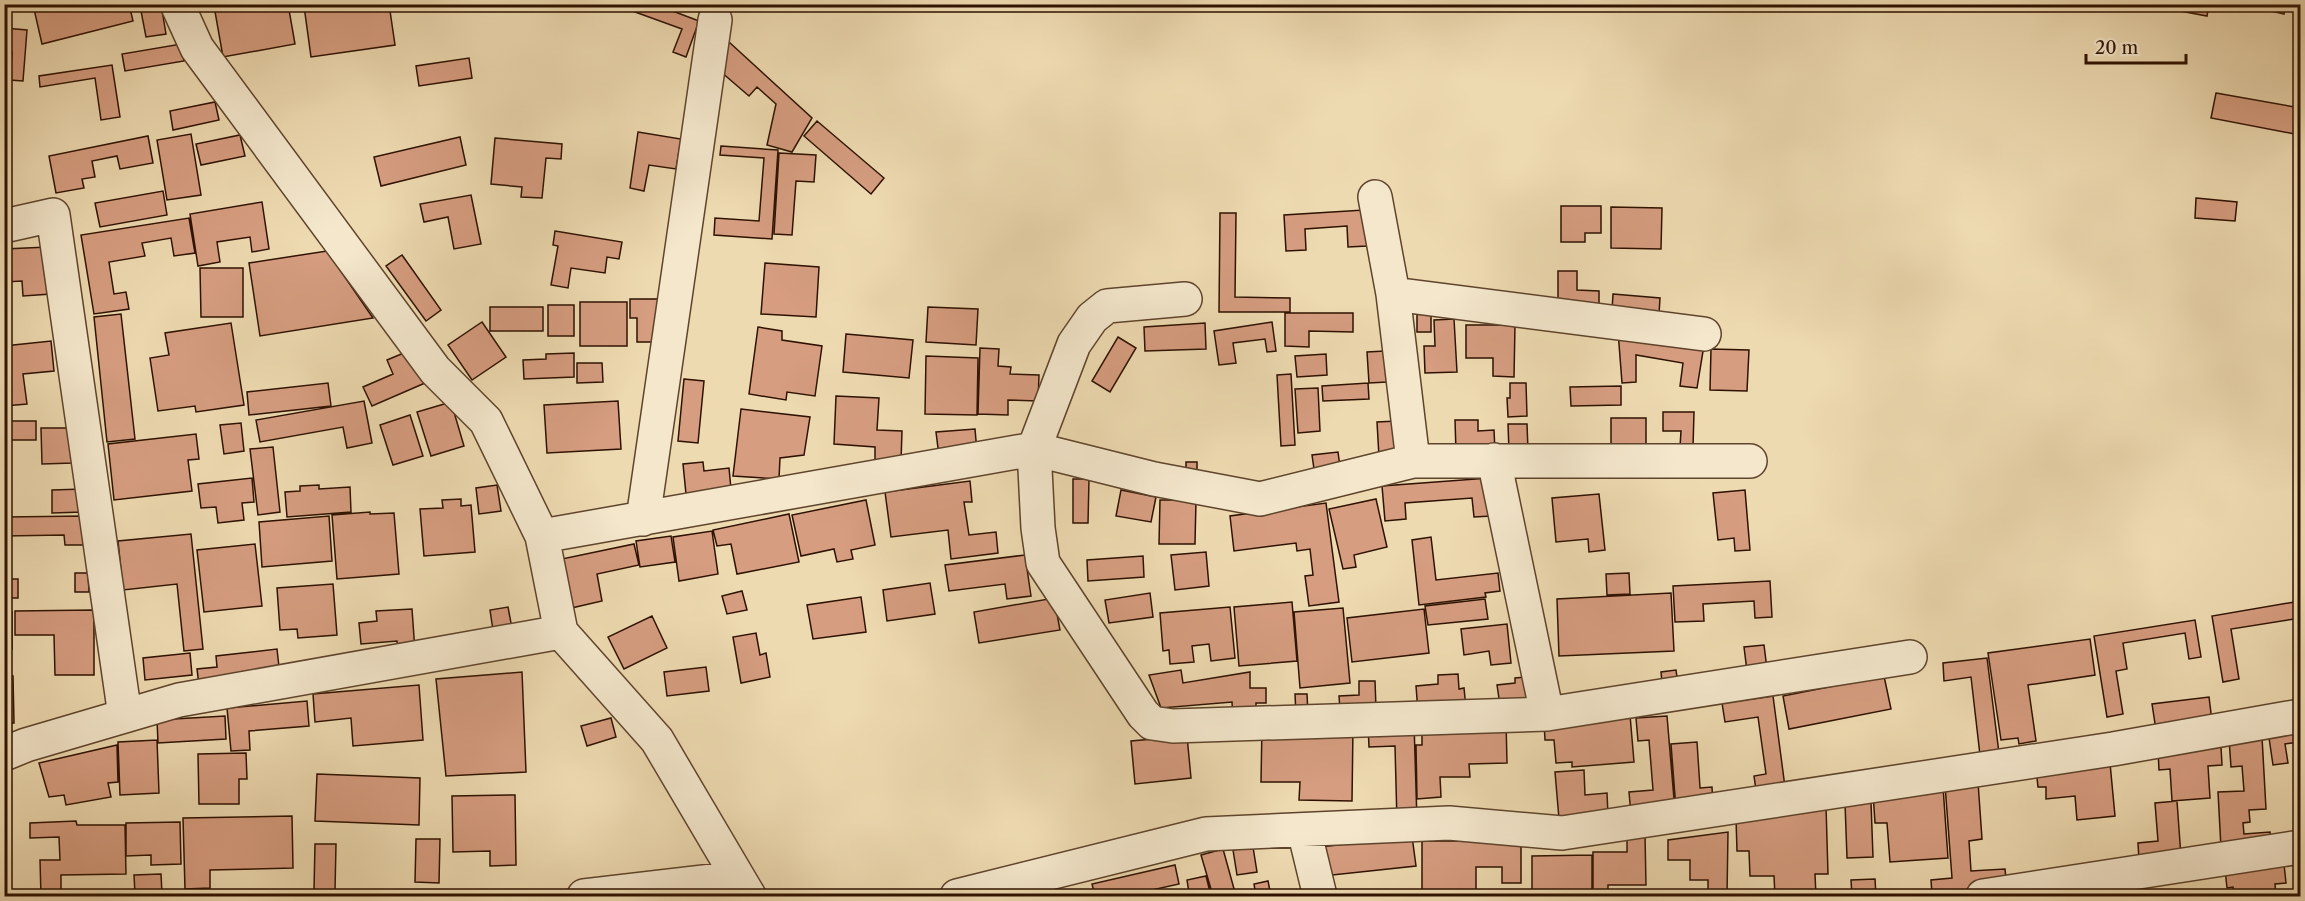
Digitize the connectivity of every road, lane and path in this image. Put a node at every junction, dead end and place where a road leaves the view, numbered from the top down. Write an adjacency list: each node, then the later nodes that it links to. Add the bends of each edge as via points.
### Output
1 (177, 4): 13 (street, via 197,48 428,360 486,422)
2 (716, 20): 12 (street)
3 (1375, 197): 5 (street)
4 (4, 226): 17 (street, via 53,215)
5 (1394, 294): 7 (street); 10 (street)
6 (1185, 299): 8 (street, via 1107,306 1092,318 1074,344)
7 (1704, 334)
8 (1034, 449): 10 (street, via 1154,479 1260,499); 12 (street); 16 (street, via 1043,563 1152,723 1173,726)
9 (1494, 460): 10 (street); 11 (street); 16 (street)
10 (1413, 461)
11 (1750, 461)
12 (643, 519): 13 (street)
13 (542, 536): 14 (street)
14 (561, 632): 17 (street, via 179,700); 22 (street, via 657,740)
15 (1910, 657): 16 (street)
16 (1547, 714)
17 (125, 716): 19 (street)
18 (2301, 716): 20 (street, via 2113,749 1562,833 1449,823)
19 (4, 754)
20 (1304, 830): 24 (street, via 1206,834); 25 (street)
21 (2301, 847): 26 (street)
22 (743, 887): 23 (street)
23 (584, 897)
24 (957, 897)
25 (1320, 897)
26 (1983, 897)

